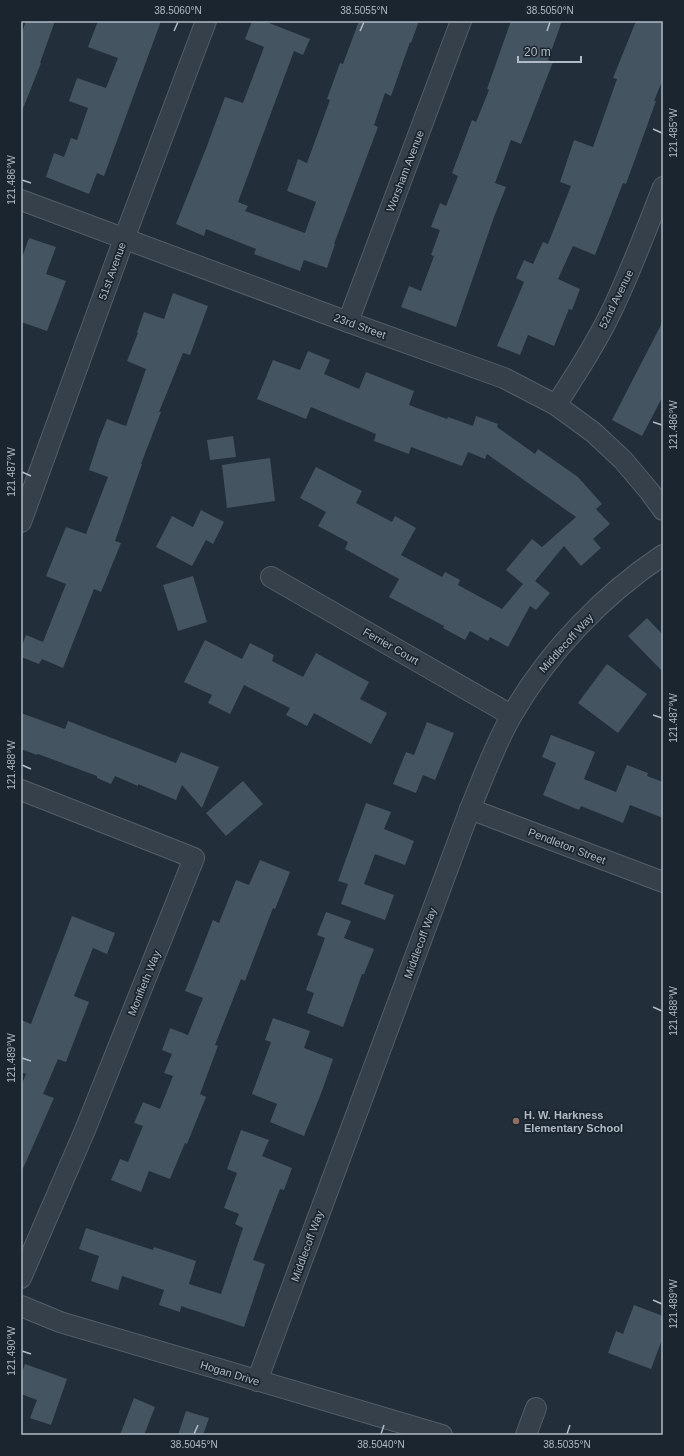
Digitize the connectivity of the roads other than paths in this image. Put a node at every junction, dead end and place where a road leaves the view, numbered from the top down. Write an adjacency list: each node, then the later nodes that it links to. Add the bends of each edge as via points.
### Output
1 (206, 21): 5 (street, 51st Avenue)
2 (461, 21): 6 (street, Worsham Avenue)
3 (663, 187): 7 (street, 52nd Avenue, via 637,256 612,310 582,365)
4 (21, 200): 5 (street, 23rd Street)
5 (124, 239): 6 (street, 23rd Street); 9 (street, 51st Avenue)
6 (348, 322): 7 (street, 23rd Street, via 504,378)
7 (556, 405): 8 (street, 23rd Street, via 593,432 623,460)
8 (663, 510)
9 (21, 522)
10 (663, 555): 12 (street, Middlecoff Way, via 604,600 548,660)
11 (271, 577): 12 (street, Ferrier Court)
12 (511, 715): 14 (street, Middlecoff Way)
13 (21, 790): 16 (street, Monifieth Way, via 194,858 85,1130)
14 (470, 809): 15 (street, Pendleton Street); 18 (street, Middlecoff Way)
15 (663, 882)
16 (21, 1278)
17 (21, 1306): 18 (street, Hogan Drive, via 60,1322)
18 (257, 1381): 20 (street, Hogan Drive)
19 (536, 1408): 21 (street)
20 (442, 1435)
21 (526, 1435)

